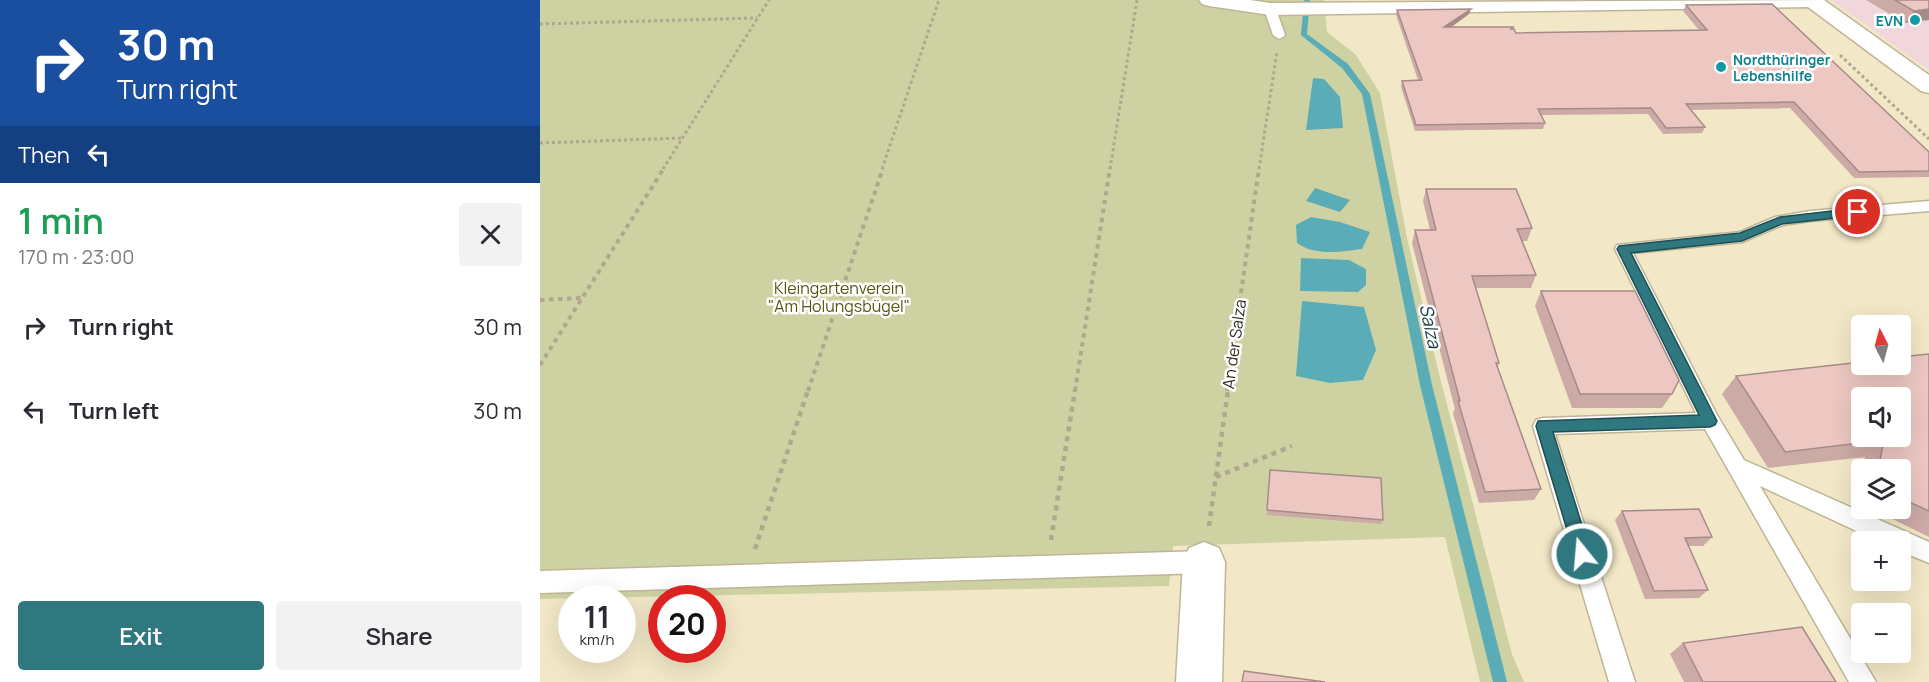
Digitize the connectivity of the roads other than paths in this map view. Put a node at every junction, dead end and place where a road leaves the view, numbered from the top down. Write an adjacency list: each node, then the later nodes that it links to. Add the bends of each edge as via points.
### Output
1 (1209, 0): 3 (street)
2 (1812, 1): 3 (street); 5 (street)
3 (1280, 9): 4 (lane)
4 (1280, 35)
5 (1929, 86)
6 (1929, 206): 7 (lane, via 1810,216 1780,221 1742,237 1623,249)
7 (1710, 421): 8 (lane); 13 (lane, via 1543,426)
8 (1736, 466): 9 (lane); 14 (lane)
9 (1929, 553)
10 (1204, 562): 11 (lane); 12 (street)
11 (540, 582)
12 (1199, 682)
13 (1622, 682)
14 (1863, 682)

